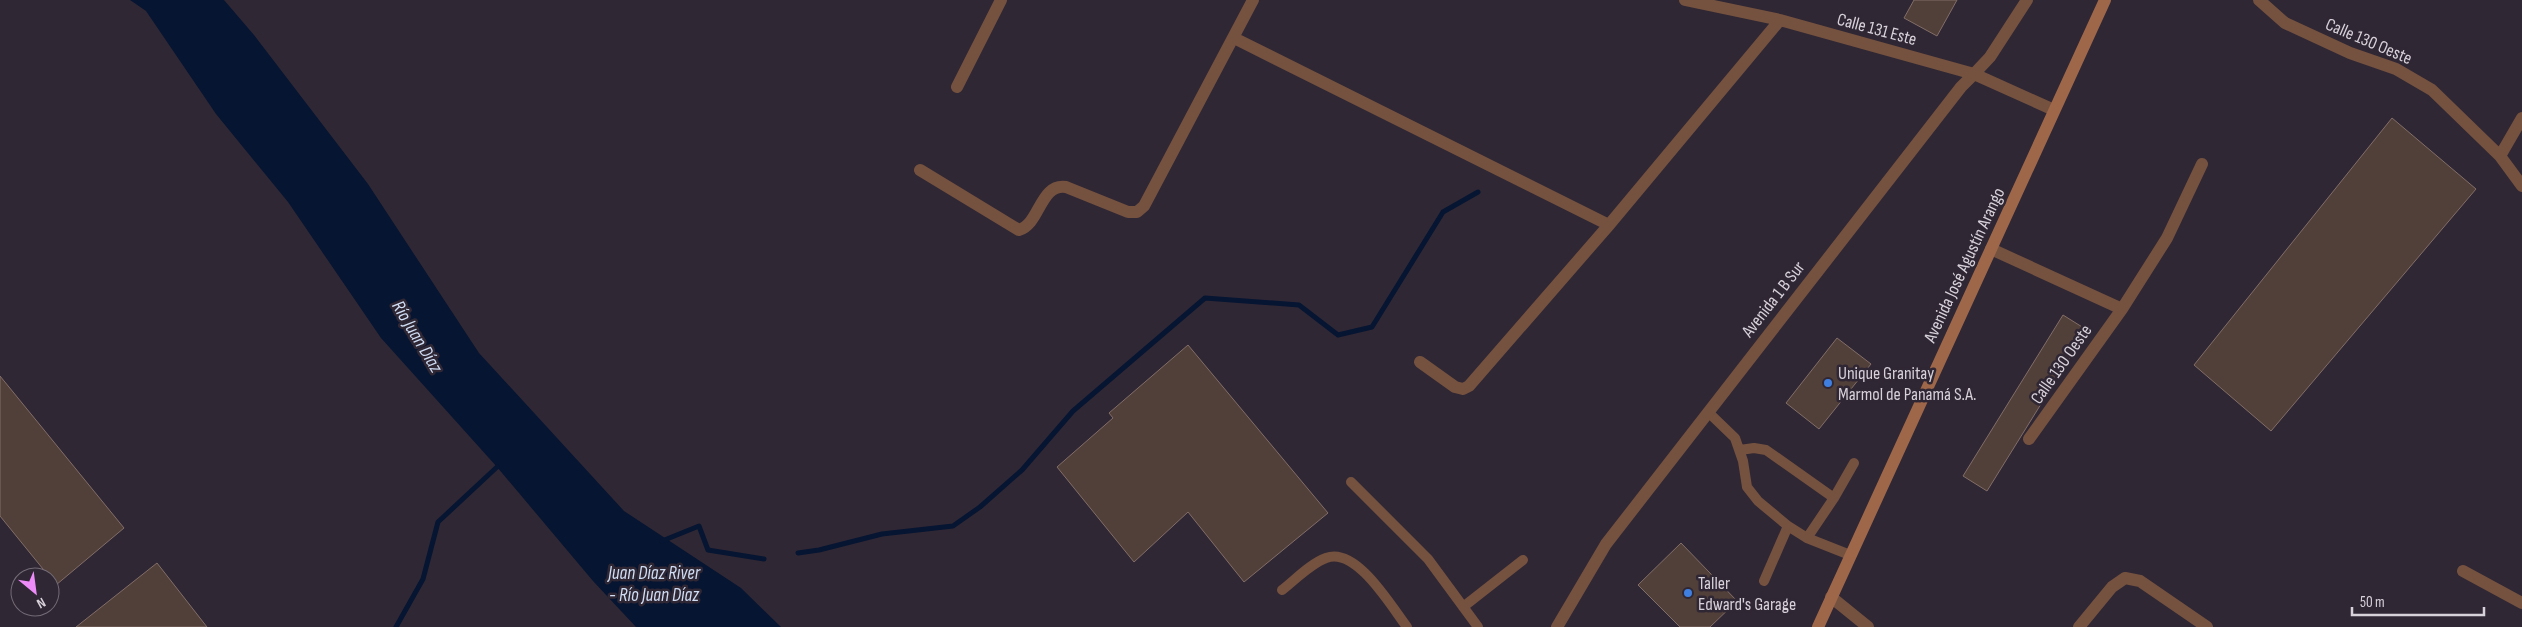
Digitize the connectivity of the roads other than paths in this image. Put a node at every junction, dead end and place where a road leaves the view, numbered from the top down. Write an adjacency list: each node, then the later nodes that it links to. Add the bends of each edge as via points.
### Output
1 (1001, 0): 10 (street)
2 (1253, 0): 8 (street)
3 (1685, 0): 7 (street, Calle 131 Este)
4 (2027, 0): 9 (street, Avenida 1 B Sur, via 1990,57)
5 (2105, 0): 11 (main road, Avenida José Agustín Arango)
6 (2259, 0): 13 (street, Calle 130 Oeste, via 2285,23 2350,53 2396,68 2432,90)
7 (1780, 20): 9 (street, Calle 131 Este); 17 (street)
8 (1234, 38): 15 (street, via 1144,206 1137,212 1128,212 1066,187 1057,187 1049,193 1028,225 1019,230); 17 (street)
9 (1974, 74): 11 (street, Calle 131 Este); 21 (street, Avenida 1 B Sur, via 1961,86)
10 (958, 87)
11 (2054, 110): 18 (main road, Avenida José Agustín Arango)
12 (2522, 118): 13 (street)
13 (2500, 156): 16 (street, Calle 130 Oeste)
14 (2202, 164): 19 (street, Calle 130 Oeste, via 2167,238)
15 (920, 170)
16 (2522, 186)
17 (1609, 225): 20 (street, via 1466,388 1455,387)
18 (1991, 249): 19 (street); 29 (main road, Avenida José Agustín Arango)
19 (2122, 309): 22 (street, Calle 130 Oeste)
20 (1420, 362)
21 (1708, 412): 23 (lane, via 1727,428); 39 (street, Avenida 1 B Sur, via 1606,544)
22 (2029, 439)
23 (1740, 450): 26 (lane, via 1766,450); 27 (lane, via 1748,491)
24 (1854, 463): 26 (lane)
25 (1351, 482): 36 (lane, via 1428,559)
26 (1834, 498): 28 (lane)
27 (1788, 526): 28 (lane); 32 (lane)
28 (1807, 538): 29 (lane)
29 (1850, 555): 34 (main road, Avenida José Agustín Arango)
30 (1523, 560): 36 (lane)
31 (2463, 571): 35 (street)
32 (1764, 581)
33 (1282, 590): 37 (lane, via 1328,557 1347,558 1359,566)
34 (1831, 597): 40 (main road, Avenida José Agustín Arango); 41 (street)
35 (2522, 604)
36 (1463, 607): 38 (lane)
37 (1407, 627)
38 (1478, 627)
39 (1557, 627)
40 (1818, 627)
41 (1868, 627)
42 (2079, 627): 43 (street, via 2112,587 2125,578 2140,581)
43 (2207, 627)

